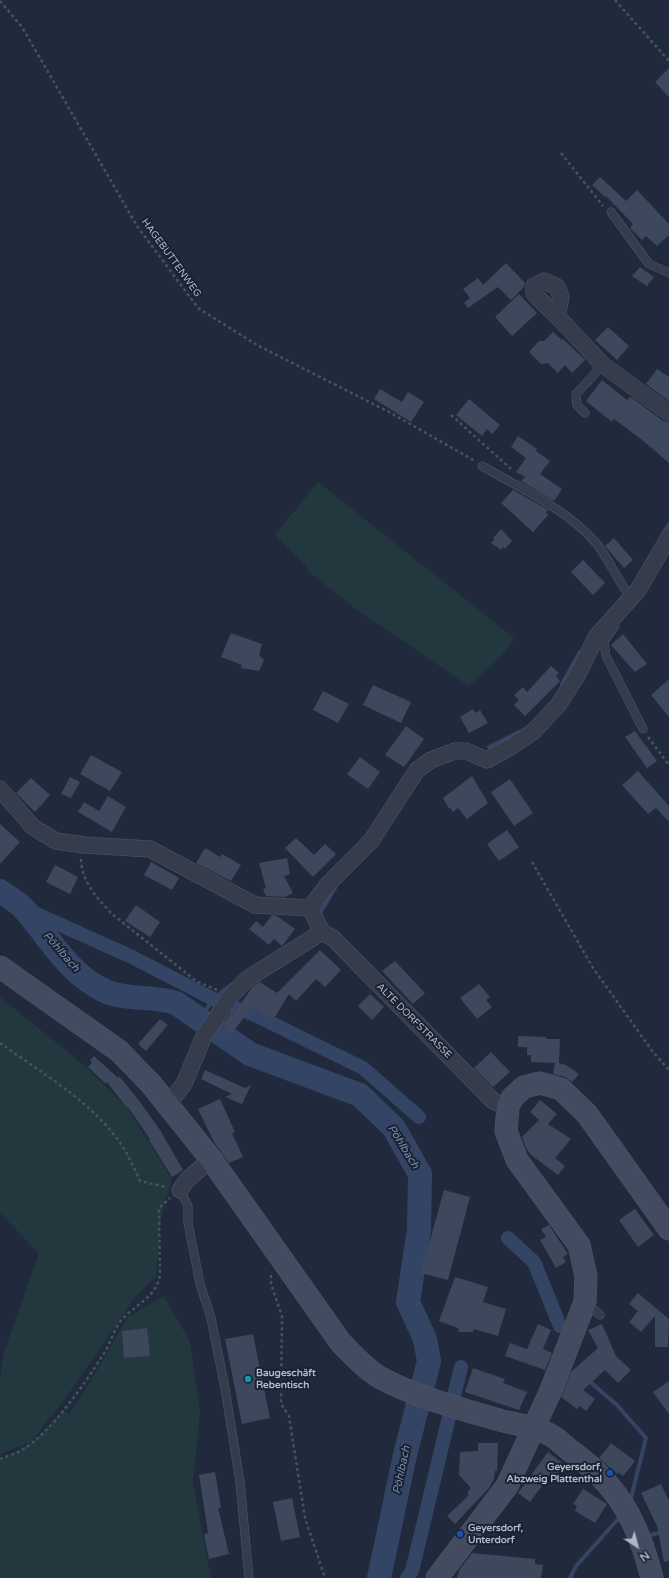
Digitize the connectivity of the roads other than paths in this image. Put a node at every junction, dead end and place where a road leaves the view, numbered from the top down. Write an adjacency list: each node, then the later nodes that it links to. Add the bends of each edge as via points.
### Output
1 (611, 212): 2 (lane, via 649,264)
2 (669, 273)
3 (558, 316): 4 (street)
4 (603, 365): 5 (lane, via 576,394 577,405); 6 (street)
5 (586, 413)
6 (669, 413)
7 (482, 466): 9 (lane, via 576,523 597,544 615,572)
8 (669, 537): 9 (street, via 638,590)
9 (628, 600): 10 (lane, via 620,619 604,642 606,656); 12 (street, via 596,637 578,674 559,704 534,731 487,760 466,751 455,751 431,760 417,770 371,841)
10 (643, 729)
11 (0, 789): 12 (street, via 33,827 56,841 150,849 255,905)
12 (310, 908): 13 (street, ALTE DORFSTRASSE)
13 (322, 932): 15 (street, via 223,994 184,1084); 16 (street, ALTE DORFSTRASSE, via 333,938 493,1102)
14 (0, 967): 15 (main road, via 118,1051)
15 (168, 1104): 17 (main road)
16 (508, 1106): 19 (main road, via 512,1098 524,1087 540,1083 561,1089 587,1114); 20 (main road, via 506,1131 517,1160 579,1245 593,1309)
17 (211, 1159): 18 (street, via 186,1180); 20 (main road, via 341,1343 362,1365 379,1377 408,1390)
18 (180, 1190): 21 (lane, via 188,1206 188,1223 200,1284 211,1318 225,1388 240,1482)
19 (669, 1229)
20 (534, 1429): 22 (main road, via 507,1486); 23 (main road, via 546,1433 585,1461 615,1491 634,1524)
21 (249, 1578)
22 (437, 1578)
23 (651, 1578)

